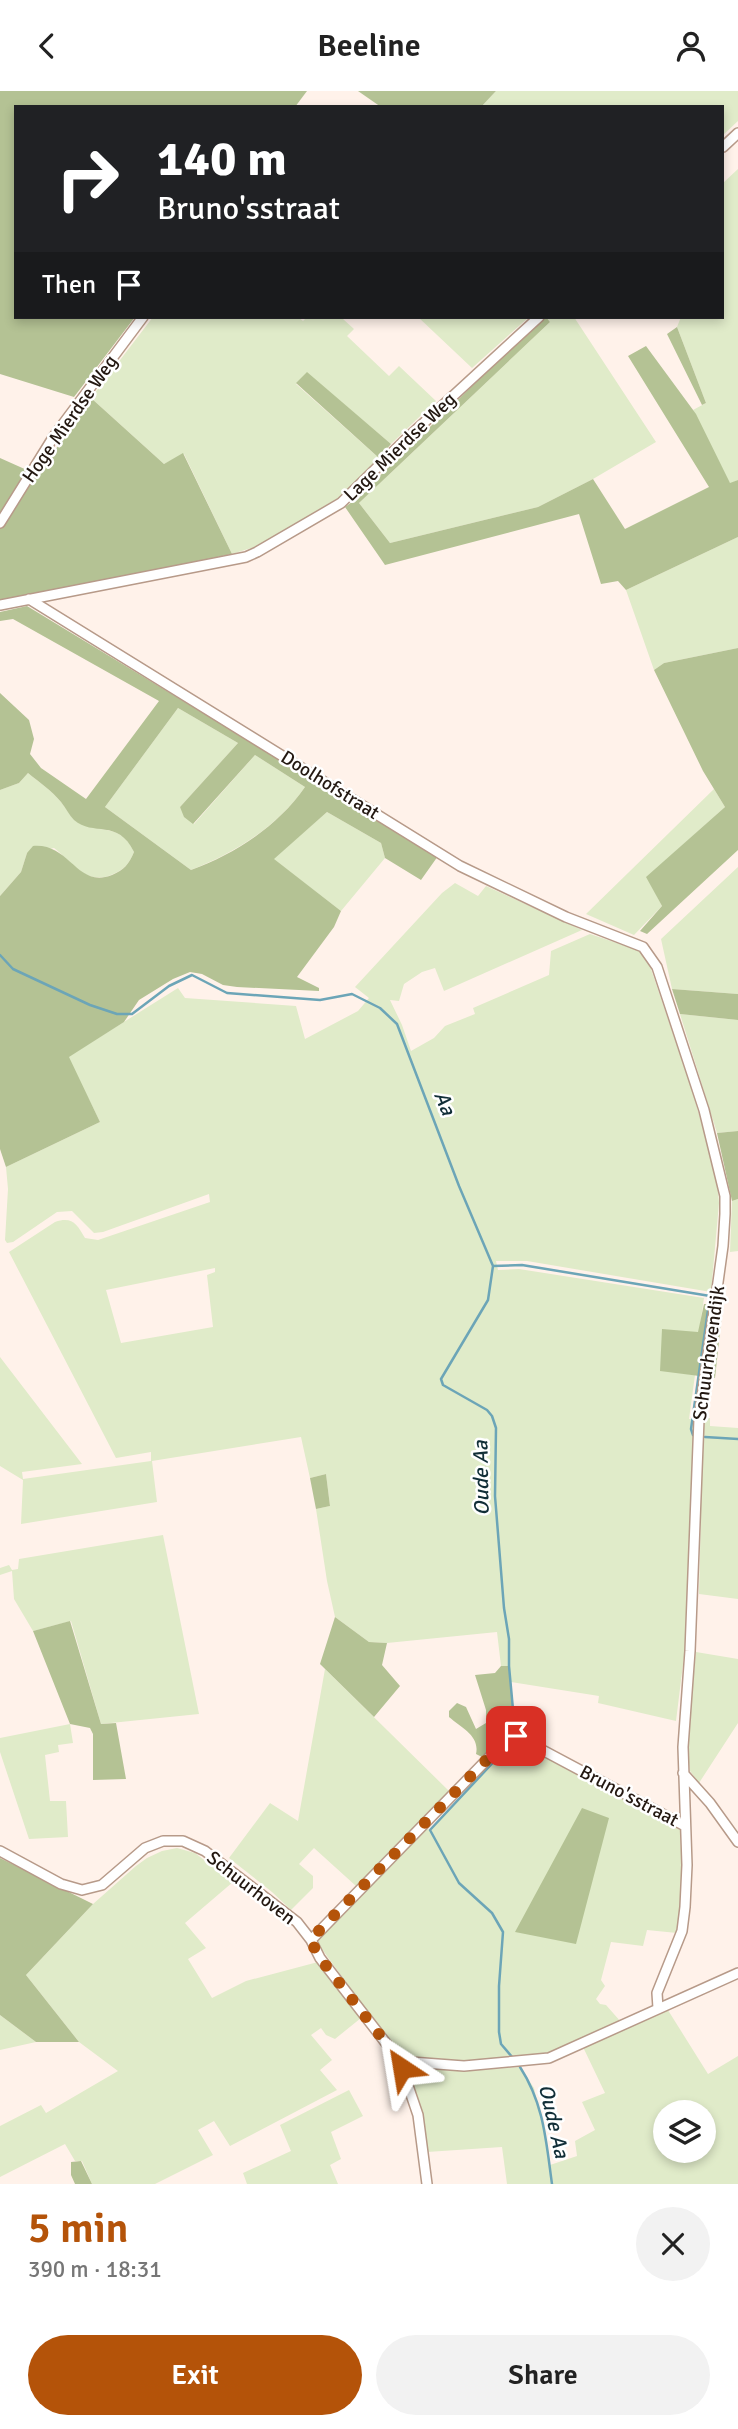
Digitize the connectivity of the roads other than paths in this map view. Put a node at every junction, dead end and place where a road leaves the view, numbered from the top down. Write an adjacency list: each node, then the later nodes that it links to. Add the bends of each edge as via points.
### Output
1 (738, 133): 2 (street)
2 (724, 146)
3 (142, 319): 5 (street, Hoge Mierdse Weg, via 54,436)
4 (537, 319): 6 (street, Lage Mierdse Weg, via 354,493 317,519 246,557)
5 (0, 523)
6 (29, 599): 7 (street, Lage Mierdse Weg); 8 (street, Doolhofstraat, via 460,866 566,918)
7 (0, 605)
8 (643, 947): 9 (street, Schuurhovendijk, via 657,967 700,1097 725,1196 723,1246 699,1419)
9 (683, 1773): 10 (street, Schuurhovendijk); 11 (street)
10 (685, 1826): 13 (street, Bruno'sstraat, via 516,1736 509,1737); 15 (street, Bruno'sstraat, via 682,1930 657,1993)
11 (738, 1842)
12 (0, 1851): 13 (street, Schuurhoven, via 61,1884 82,1890 102,1885 145,1848 163,1841 183,1841 205,1851 268,1899 297,1922)
13 (310, 1940): 16 (street, Schuurhoven)
14 (738, 1973): 15 (street)
15 (658, 2008): 16 (street, via 549,2058 464,2066)
16 (402, 2059): 17 (street, via 418,2115)
17 (427, 2184)

